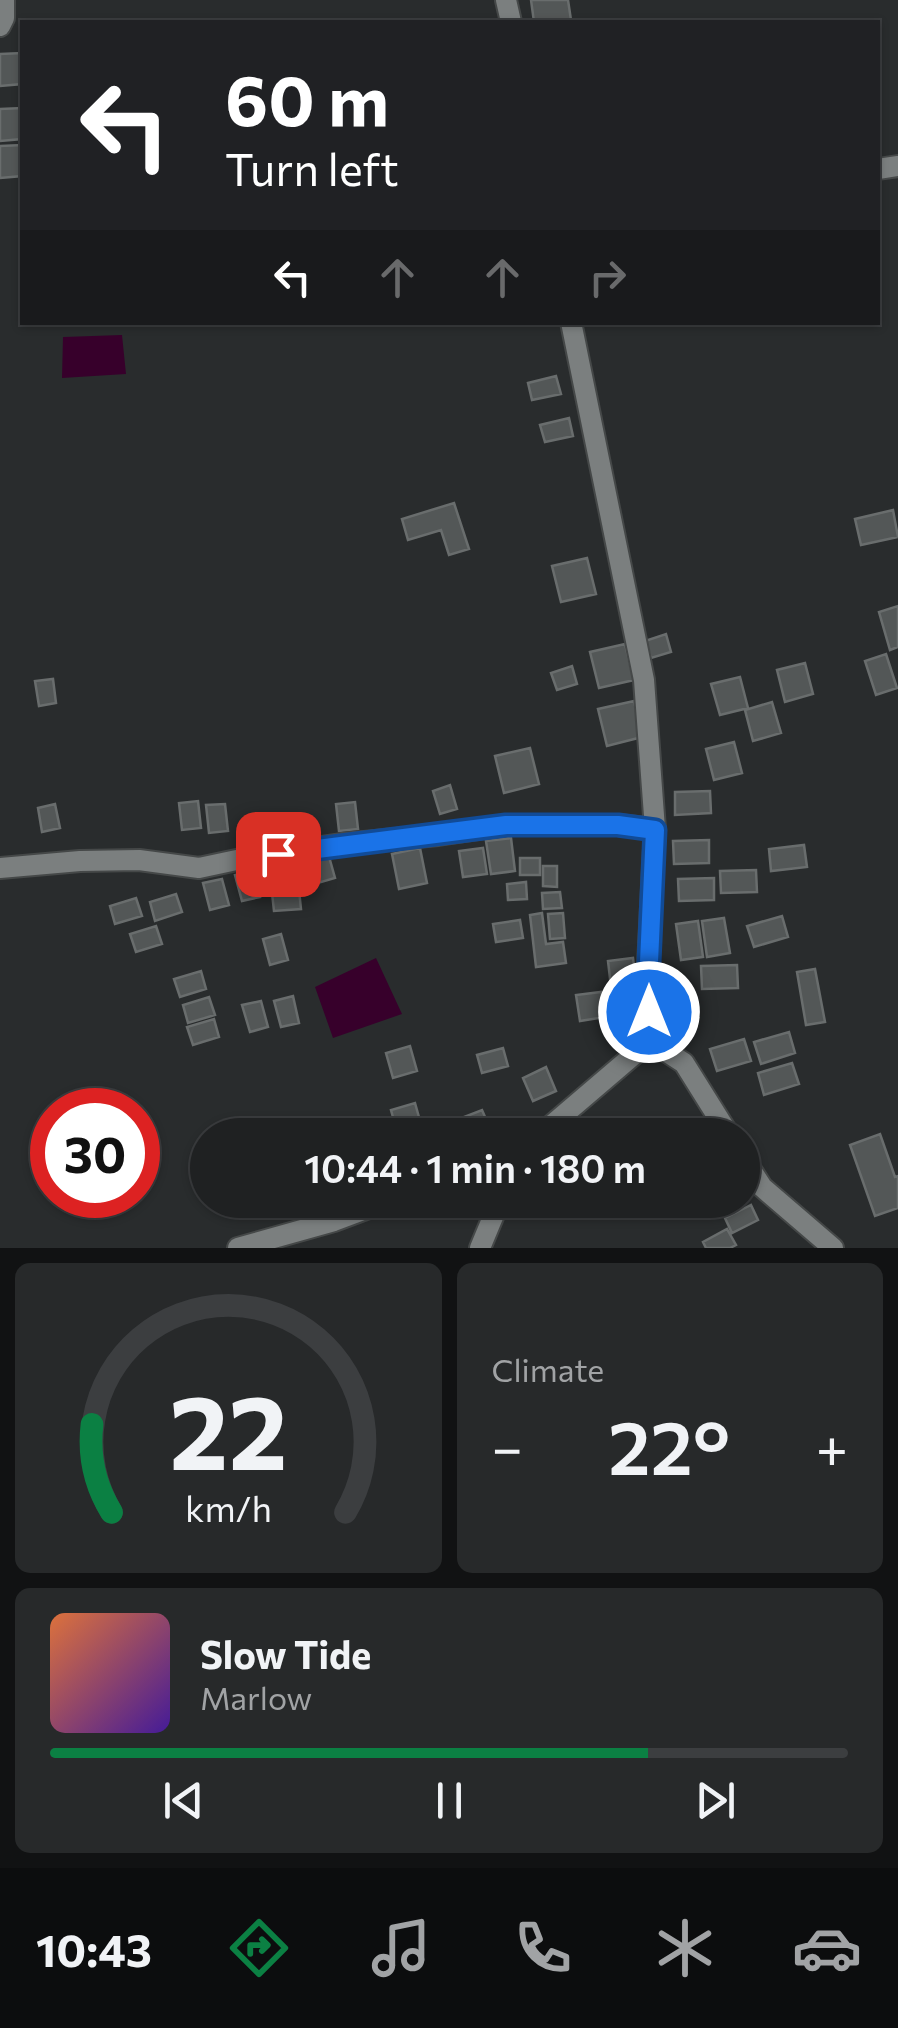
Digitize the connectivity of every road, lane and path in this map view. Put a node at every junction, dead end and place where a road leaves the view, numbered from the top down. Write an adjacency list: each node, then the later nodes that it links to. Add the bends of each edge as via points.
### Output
1 (4, 0): 2 (street)
2 (0, 26)
3 (572, 325): 4 (street, via 644,680)
4 (655, 830): 5 (street, via 506,825 199,868 139,860); 6 (street)
5 (0, 868)
6 (650, 1041): 7 (street); 8 (street, via 684,1063)
7 (560, 1118)
8 (718, 1118)
9 (760, 1184): 14 (street)
10 (342, 1218): 12 (street)
11 (492, 1218): 13 (street)
12 (238, 1248)
13 (480, 1248)
14 (833, 1248)

